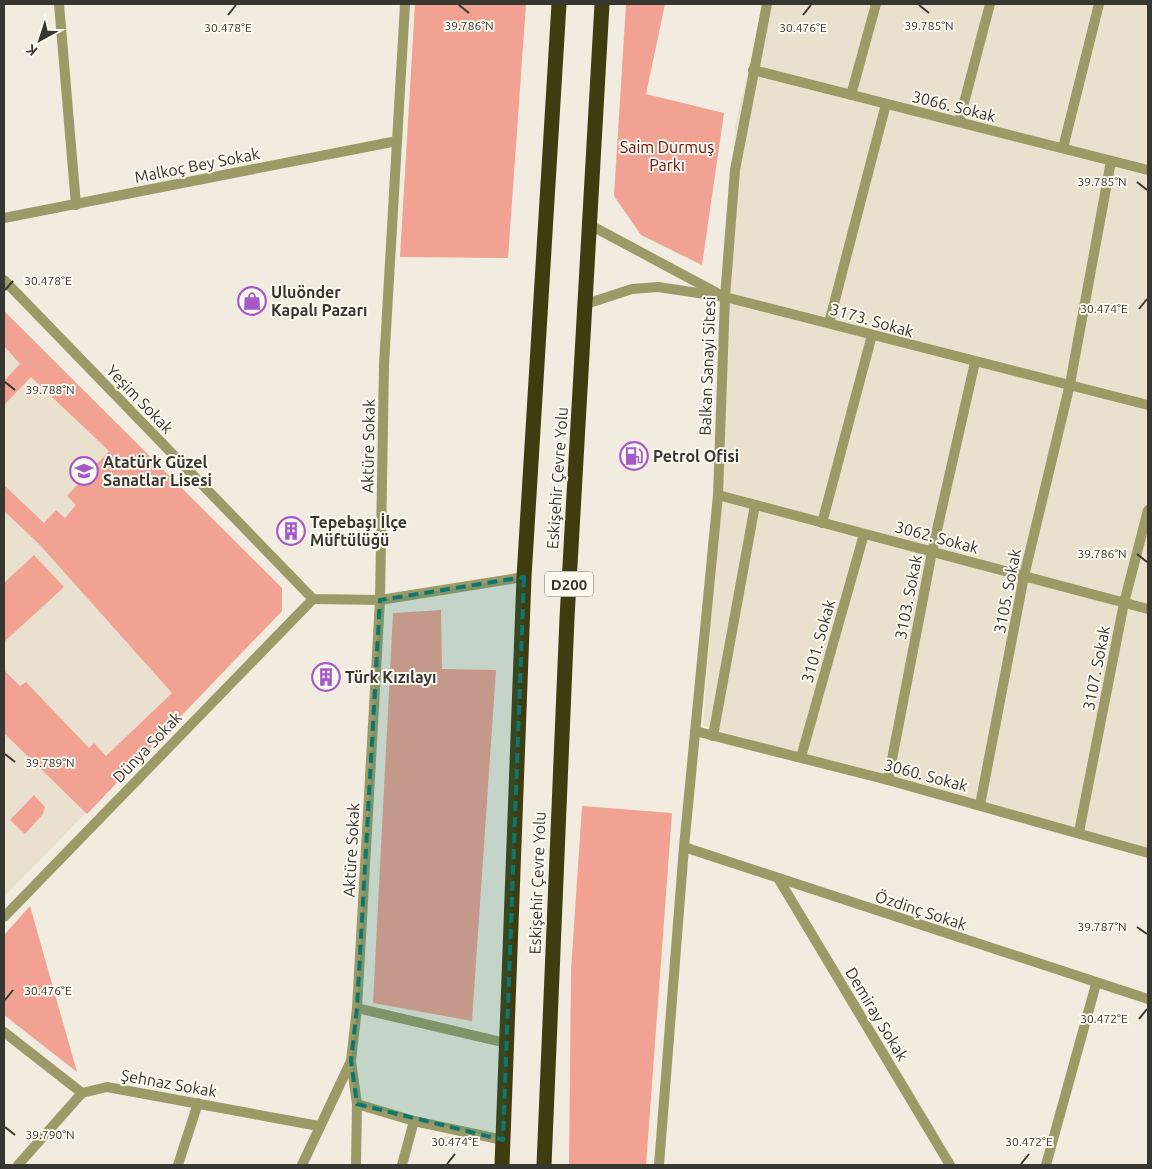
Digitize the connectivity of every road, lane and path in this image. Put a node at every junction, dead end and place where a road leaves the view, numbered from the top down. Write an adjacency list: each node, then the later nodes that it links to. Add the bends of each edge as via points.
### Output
1 (59, 4): 17 (street)
2 (405, 4): 13 (street, Aktüre Sokak)
3 (559, 4): 35 (highway, Eskişehir Çevre Yolu / D200)
4 (602, 4): 19 (highway, Eskişehir Çevre Yolu / D200)
5 (767, 4): 9 (street, Balkan Sanayi Sitesi)
6 (876, 4): 10 (street)
7 (990, 4): 12 (street)
8 (1099, 4): 14 (street)
9 (753, 70): 10 (street, 3066. Sokak); 21 (street, Balkan Sanayi Sitesi, via 735,170)
10 (851, 95): 11 (street, 3066. Sokak)
11 (886, 104): 12 (street, 3066. Sokak); 23 (street)
12 (959, 122): 14 (street, 3066. Sokak)
13 (397, 141): 17 (street, Malkoç Bey Sokak); 37 (street, Aktüre Sokak, via 384,365)
14 (1063, 148): 15 (street, 3066. Sokak)
15 (1111, 161): 16 (street, 3066. Sokak); 26 (street, 3105. Sokak)
16 (1148, 170)
17 (76, 205): 18 (street, Malkoç Bey Sokak)
18 (4, 218)
19 (590, 225): 21 (street); 22 (highway, Eskişehir Çevre Yolu / D200)
20 (4, 280): 36 (street, Yeşim Sokak)
21 (725, 298): 22 (street, 3173. Sokak, via 658,287 632,289); 23 (street, 3173. Sokak); 28 (street, Balkan Sanayi Sitesi)
22 (586, 304): 68 (highway, Eskişehir Çevre Yolu / D200, via 565,657)
23 (829, 323): 24 (street, 3173. Sokak)
24 (872, 335): 25 (street, 3173. Sokak); 31 (street)
25 (976, 362): 26 (street, 3173. Sokak); 33 (street, 3103. Sokak)
26 (1070, 384): 27 (street, 3173. Sokak); 34 (street, 3105. Sokak)
27 (1148, 405)
28 (718, 495): 29 (street, 3062. Sokak); 40 (street, Balkan Sanayi Sitesi)
29 (755, 505): 31 (street, 3062. Sokak); 41 (street)
30 (1148, 510): 38 (street, 3107. Sokak)
31 (822, 523): 32 (street, 3062. Sokak)
32 (864, 534): 33 (street, 3062. Sokak); 42 (street, 3101. Sokak)
33 (932, 552): 34 (street, 3062. Sokak); 43 (street, 3103. Sokak)
34 (1024, 576): 38 (street, 3062. Sokak); 44 (street, 3105. Sokak)
35 (524, 577): 37 (street); 54 (highway, Eskişehir Çevre Yolu / D200)
36 (313, 598): 37 (street); 49 (street, Dünya Sokak)
37 (380, 600): 52 (street, Aktüre Sokak)
38 (1124, 603): 39 (street, 3062. Sokak); 45 (street, 3107. Sokak)
39 (1148, 609)
40 (695, 731): 41 (street, 3060. Sokak); 46 (street)
41 (713, 736): 42 (street, 3060. Sokak)
42 (801, 757): 43 (street, 3060. Sokak)
43 (888, 780): 44 (street, 3060. Sokak)
44 (980, 805): 45 (street, 3060. Sokak)
45 (1079, 832): 47 (street, 3060. Sokak)
46 (684, 847): 48 (street, Özdinç Sokak); 69 (street)
47 (1148, 853)
48 (778, 878): 50 (street, Özdinç Sokak); 70 (street, Demiray Sokak)
49 (4, 917)
50 (1096, 984): 51 (street, Özdinç Sokak); 71 (street)
51 (1148, 999)
52 (358, 1008): 54 (street); 55 (street, Aktüre Sokak)
53 (4, 1032): 56 (street)
54 (506, 1043): 61 (highway, Eskişehir Çevre Yolu / D200)
55 (351, 1061): 58 (street); 60 (street)
56 (82, 1093): 57 (street, Şehnaz Sokak, via 107,1087); 62 (street)
57 (198, 1103): 60 (street, Şehnaz Sokak); 63 (street)
58 (357, 1104): 59 (street); 65 (street)
59 (414, 1121): 61 (street); 66 (street)
60 (319, 1126): 64 (street)
61 (503, 1140): 67 (highway, Eskişehir Çevre Yolu / D200)
62 (18, 1165)
63 (178, 1165)
64 (302, 1165)
65 (356, 1165)
66 (402, 1165)
67 (502, 1165)
68 (544, 1165)
69 (659, 1165)
70 (950, 1165)
71 (1046, 1165)

